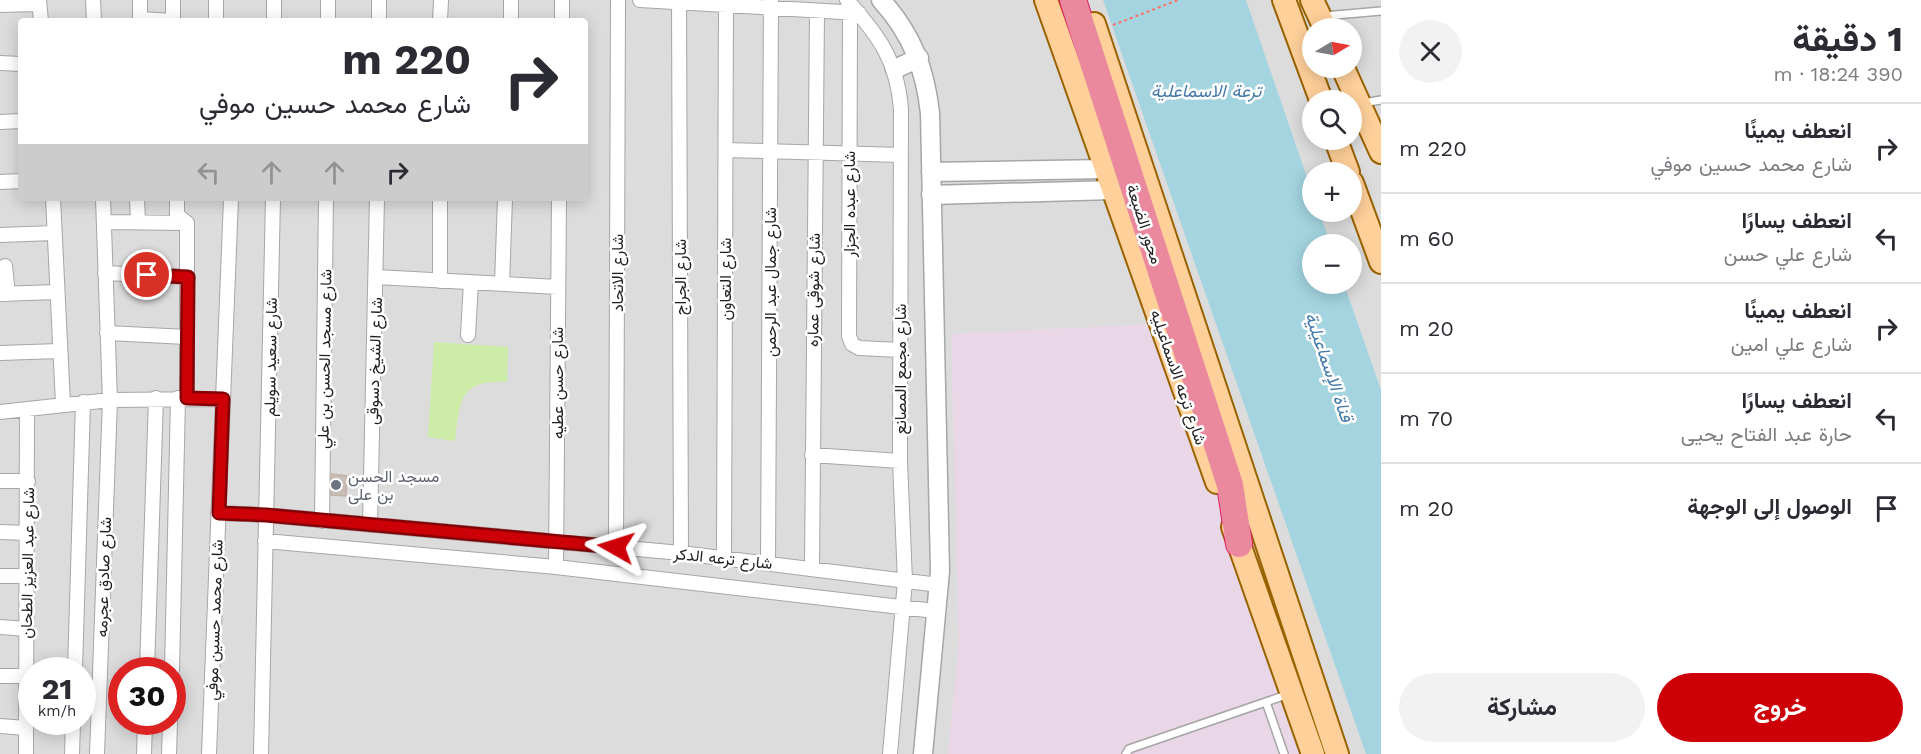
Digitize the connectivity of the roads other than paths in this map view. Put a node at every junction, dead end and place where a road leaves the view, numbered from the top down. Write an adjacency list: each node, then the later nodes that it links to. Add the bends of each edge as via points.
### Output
1 (93, 0): 28 (street)
2 (140, 0): 29 (street)
3 (173, 0): 30 (street)
4 (216, 0): 31 (street)
5 (274, 0): 32 (street)
6 (328, 0): 33 (street)
7 (379, 0): 34 (street)
8 (441, 0): 35 (street)
9 (511, 0): 36 (street)
10 (562, 0): 37 (street)
11 (618, 0): 113 (street, شارع الاتحاد)
12 (640, 0): 18 (street)
13 (881, 0): 38 (street, شارع مجمع المصانع, via 903,27)
14 (1046, 0): 54 (main road, شارع ترعه الاسماعيليه)
15 (1073, 0): 112 (highway, محور الضبعة, via 1218,447 1233,497)
16 (1086, 0): 153 (main road, شارع ترعه الاسماعيليه)
17 (1284, 0): 43 (main road)
18 (679, 1): 20 (street); 114 (street, شارع الجراج)
19 (39, 2): 22 (street); 27 (street)
20 (726, 3): 21 (street); 47 (street, شارع التعاون)
21 (771, 4): 24 (street); 48 (street, شارع جمال عبد الرحمن)
22 (0, 5)
23 (852, 9): 24 (street); 41 (street, شارع مجمع المصانع, via 877,34); 51 (street, شارع عبده الجزار)
24 (817, 11): 49 (street, شارع شوقى عماره)
25 (1381, 11): 26 (lane)
26 (1319, 15)
27 (41, 18)
28 (94, 18)
29 (140, 18)
30 (173, 18)
31 (216, 18)
32 (274, 18)
33 (328, 18)
34 (379, 18)
35 (441, 18)
36 (510, 18)
37 (562, 18)
38 (919, 58): 41 (street); 53 (street, شارع مجمع المصانع, via 929,104)
39 (0, 63): 40 (street)
40 (18, 64)
41 (895, 69): 52 (street, شارع مجمع المصانع, via 901,109)
42 (1351, 78): 44 (main road)
43 (1317, 90)
44 (1370, 102): 50 (main road)
45 (18, 121): 46 (street)
46 (0, 122)
47 (726, 150): 48 (street); 115 (street, شارع التعاون)
48 (770, 151): 49 (street); 116 (street, شارع جمال عبد الرحمن)
49 (814, 152): 51 (street); 100 (street, شارع شوقى عماره)
50 (1381, 152)
51 (849, 153): 52 (street); 89 (street, شارع عبده الجزار, via 849,340 859,348)
52 (901, 154): 89 (street, شارع مجمع المصانع)
53 (931, 172): 54 (street); 57 (street, شارع مجمع المصانع)
54 (1110, 179): 57 (street); 112 (main road, شارع ترعه الاسماعيليه)
55 (18, 181): 56 (street)
56 (0, 182)
57 (932, 195): 122 (street, شارع مجمع المصانع)
58 (53, 201): 73 (street)
59 (103, 201): 71 (street, شارع صادق عجرمه)
60 (137, 201): 72 (street)
61 (177, 201): 70 (street, via 177,215)
62 (231, 201): 94 (street, شارع محمد حسين موفي)
63 (273, 201): 105 (street, شارع سعيد سويلم)
64 (326, 201): 106 (street, شارع مسجد الحسن بن علي)
65 (377, 201): 79 (street, شارع الشيخ دسوقى)
66 (440, 201): 80 (street)
67 (505, 201): 82 (street)
68 (559, 201): 83 (street, شارع حسن عطيه)
69 (1362, 210): 75 (main road)
70 (185, 221): 72 (street); 78 (street)
71 (104, 222): 72 (street); 77 (street, شارع صادق عجرمه)
72 (138, 222)
73 (54, 233): 74 (street); 84 (street)
74 (0, 235)
75 (1381, 262)
76 (5, 266): 85 (street)
77 (105, 273): 78 (street); 86 (street, شارع صادق عجرمه)
78 (188, 277): 88 (street)
79 (376, 277): 80 (street); 107 (street, شارع الشيخ دسوقى)
80 (440, 281): 81 (street)
81 (471, 282): 82 (street); 87 (street)
82 (502, 284): 83 (street)
83 (558, 287): 110 (street, شارع حسن عطيه)
84 (56, 292): 85 (street); 90 (street)
85 (4, 294)
86 (107, 333): 88 (street); 95 (street, شارع صادق عجرمه)
87 (468, 335)
88 (187, 337): 93 (street)
89 (900, 350): 101 (street, شارع مجمع المصانع)
90 (59, 351): 91 (street); 97 (street)
91 (0, 353)
92 (156, 398): 93 (street); 95 (street); 129 (street)
93 (183, 398): 94 (street); 130 (street)
94 (223, 399): 104 (street, شارع محمد حسين موفي)
95 (110, 400): 96 (street); 143 (street, شارع صادق عجرمه)
96 (84, 402): 97 (street); 128 (street)
97 (63, 404): 98 (street)
98 (27, 409): 99 (street); 103 (street, شارع عبد العزيز الطحان)
99 (0, 412)
100 (812, 455): 101 (street); 118 (street, شارع شوقى عماره)
101 (900, 461): 121 (street, شارع مجمع المصانع)
102 (0, 481): 103 (street)
103 (28, 481): 109 (street, شارع عبد العزيز الطحان)
104 (219, 513): 105 (street, شارع ترعه الدكر); 146 (street, شارع محمد حسين موفي)
105 (266, 515): 106 (street, شارع ترعه الدكر); 111 (street, شارع سعيد سويلم)
106 (322, 521): 107 (street, شارع ترعه الدكر)
107 (370, 525): 110 (street, شارع ترعه الدكر)
108 (0, 532): 109 (street)
109 (27, 533): 120 (street, شارع عبد العزيز الطحان)
110 (557, 541): 113 (street, شارع ترعه الدكر); 117 (street, شارع حسن عطيه)
111 (265, 542): 117 (street, شارع ترعه الدكر); 147 (street, شارع سعيد سويلم)
112 (1239, 544): 133 (main road, شارع ترعه الاسماعيليه)
113 (616, 547): 114 (street, شارع ترعه الدكر)
114 (681, 553): 115 (street, شارع ترعه الدكر)
115 (724, 558): 116 (street, شارع ترعه الدكر)
116 (768, 563): 118 (street, شارع ترعه الدكر)
117 (556, 567): 123 (street, شارع ترعه الدكر)
118 (812, 568): 121 (street, شارع ترعه الدكر)
119 (0, 576): 120 (street)
120 (27, 576): 126 (street, شارع عبد العزيز الطحان)
121 (905, 580): 122 (street, شارع ترعه الدكر); 123 (street, شارع مجمع المصانع)
122 (939, 585): 124 (street, شارع مجمع المصانع)
123 (904, 607): 124 (street, شارع ترعه الدكر); 148 (street, شارع مجمع المصانع)
124 (935, 611): 149 (street, شارع مجمع المصانع)
125 (0, 627): 126 (street)
126 (27, 629): 127 (street, شارع عبد العزيز الطحان)
127 (26, 657)
128 (75, 657)
129 (147, 657)
130 (173, 657)
131 (0, 676): 132 (street)
132 (18, 676)
133 (1292, 694): 134 (lane); 152 (main road, شارع ترعه الاسماعيليه)
134 (1266, 702): 150 (lane, via 1129,749); 151 (lane)
135 (0, 726): 136 (street)
136 (18, 727)
137 (26, 735): 141 (street, شارع عبد العزيز الطحان)
138 (73, 735): 142 (street)
139 (145, 735): 144 (street)
140 (170, 735): 145 (street)
141 (26, 754)
142 (72, 754)
143 (97, 754)
144 (144, 754)
145 (170, 754)
146 (209, 754)
147 (261, 754)
148 (890, 754)
149 (923, 754)
150 (1126, 754)
151 (1284, 754)
152 (1313, 754)
153 (1337, 754)

